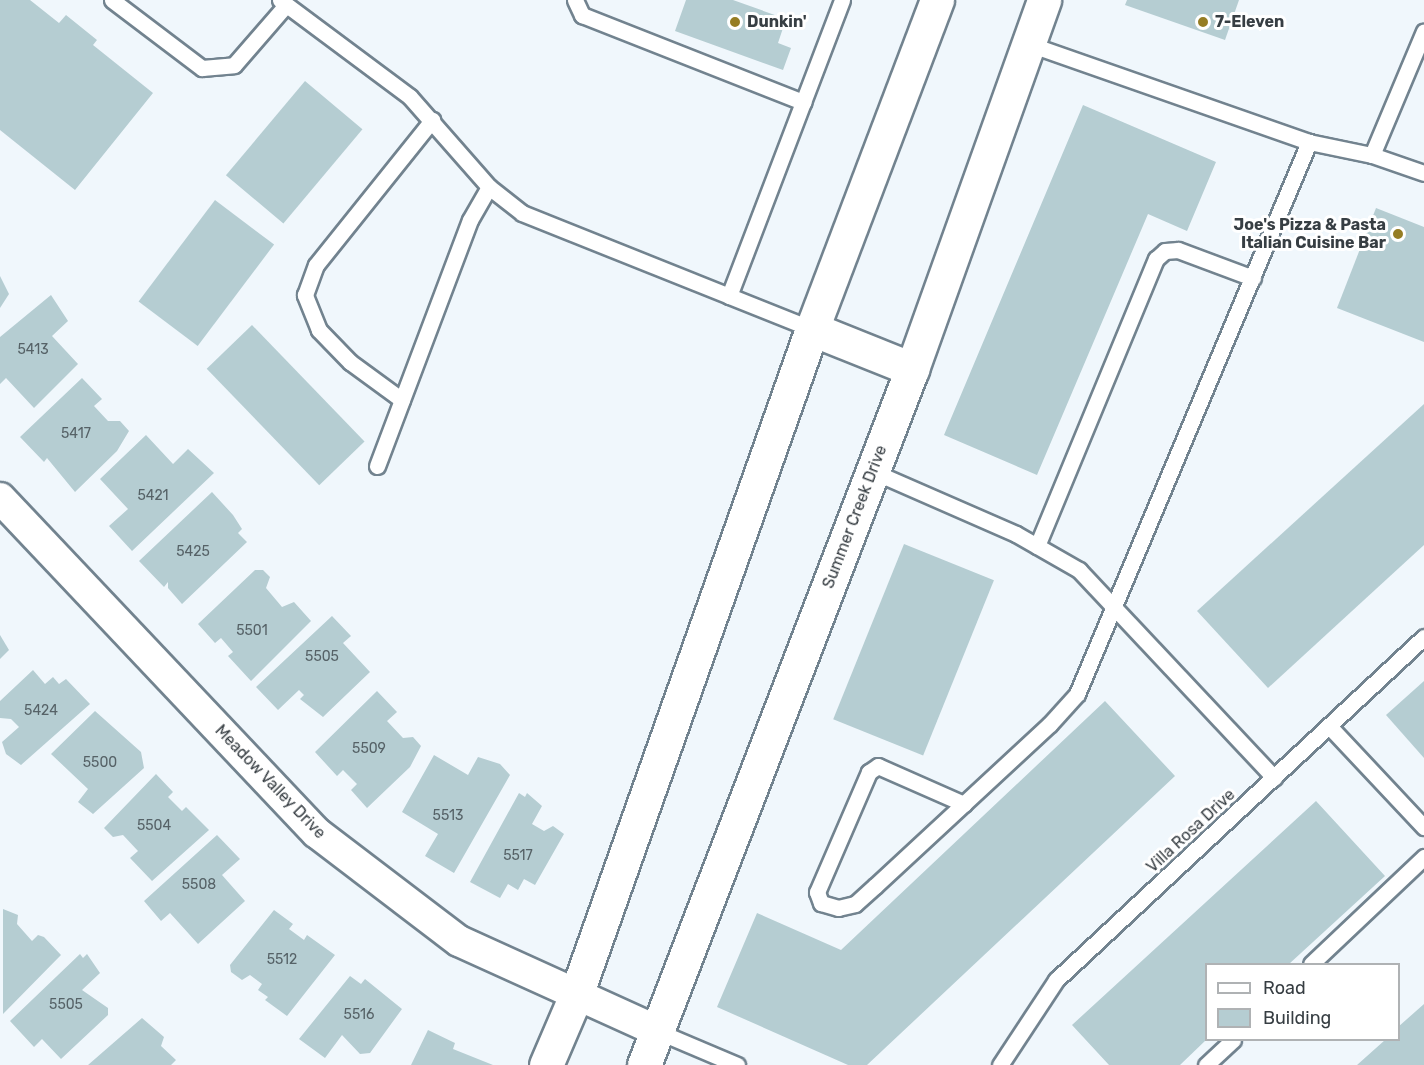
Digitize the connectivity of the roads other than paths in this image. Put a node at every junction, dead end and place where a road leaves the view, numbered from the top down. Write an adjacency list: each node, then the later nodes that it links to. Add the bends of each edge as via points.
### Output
1 (112, 0): 6 (lane, via 202,68 234,65)
2 (575, 0): 9 (lane, via 582,15)
3 (842, 0): 9 (lane)
4 (937, 0): 17 (main road)
5 (1044, 0): 8 (main road, Summer Creek Drive)
6 (283, 2): 10 (lane, via 410,97)
7 (1424, 32): 12 (lane)
8 (1029, 44): 11 (lane); 18 (main road, Summer Creek Drive)
9 (803, 102): 16 (lane)
10 (432, 120): 14 (lane); 19 (lane, via 316,265 305,296 319,330 350,362)
11 (1309, 142): 12 (lane); 15 (lane)
12 (1372, 155): 13 (lane)
13 (1424, 173)
14 (489, 187): 16 (lane, via 522,213); 19 (lane, via 470,220)
15 (1253, 278): 23 (lane, via 1178,250 1165,251 1155,260); 24 (lane)
16 (729, 296): 17 (lane)
17 (812, 329): 18 (main road); 32 (main road)
18 (912, 369): 21 (main road, Summer Creek Drive)
19 (402, 400): 20 (lane)
20 (377, 466)
21 (872, 471): 23 (lane); 33 (main road, Summer Creek Drive)
22 (0, 498): 32 (street, Meadow Valley Drive, via 317,833 459,941)
23 (1037, 546): 24 (lane, via 1079,570)
24 (1116, 604): 27 (lane); 28 (lane, via 1077,694)
25 (1424, 637): 26 (lane, Villa Rosa Drive)
26 (1329, 726): 27 (lane, Villa Rosa Drive); 29 (lane)
27 (1274, 778): 38 (lane, Villa Rosa Drive, via 1056,980)
28 (964, 804): 28 (lane, via 855,904 838,908 821,903 817,892 869,772 878,766)
29 (1424, 827)
30 (1424, 857): 31 (lane)
31 (1312, 963)
32 (576, 995): 33 (street, Meadow Valley Drive); 35 (main road)
33 (657, 1031): 36 (main road, Summer Creek Drive); 37 (lane)
34 (1232, 1041): 39 (lane)
35 (546, 1065)
36 (644, 1065)
37 (737, 1065)
38 (1000, 1065)
39 (1206, 1065)

